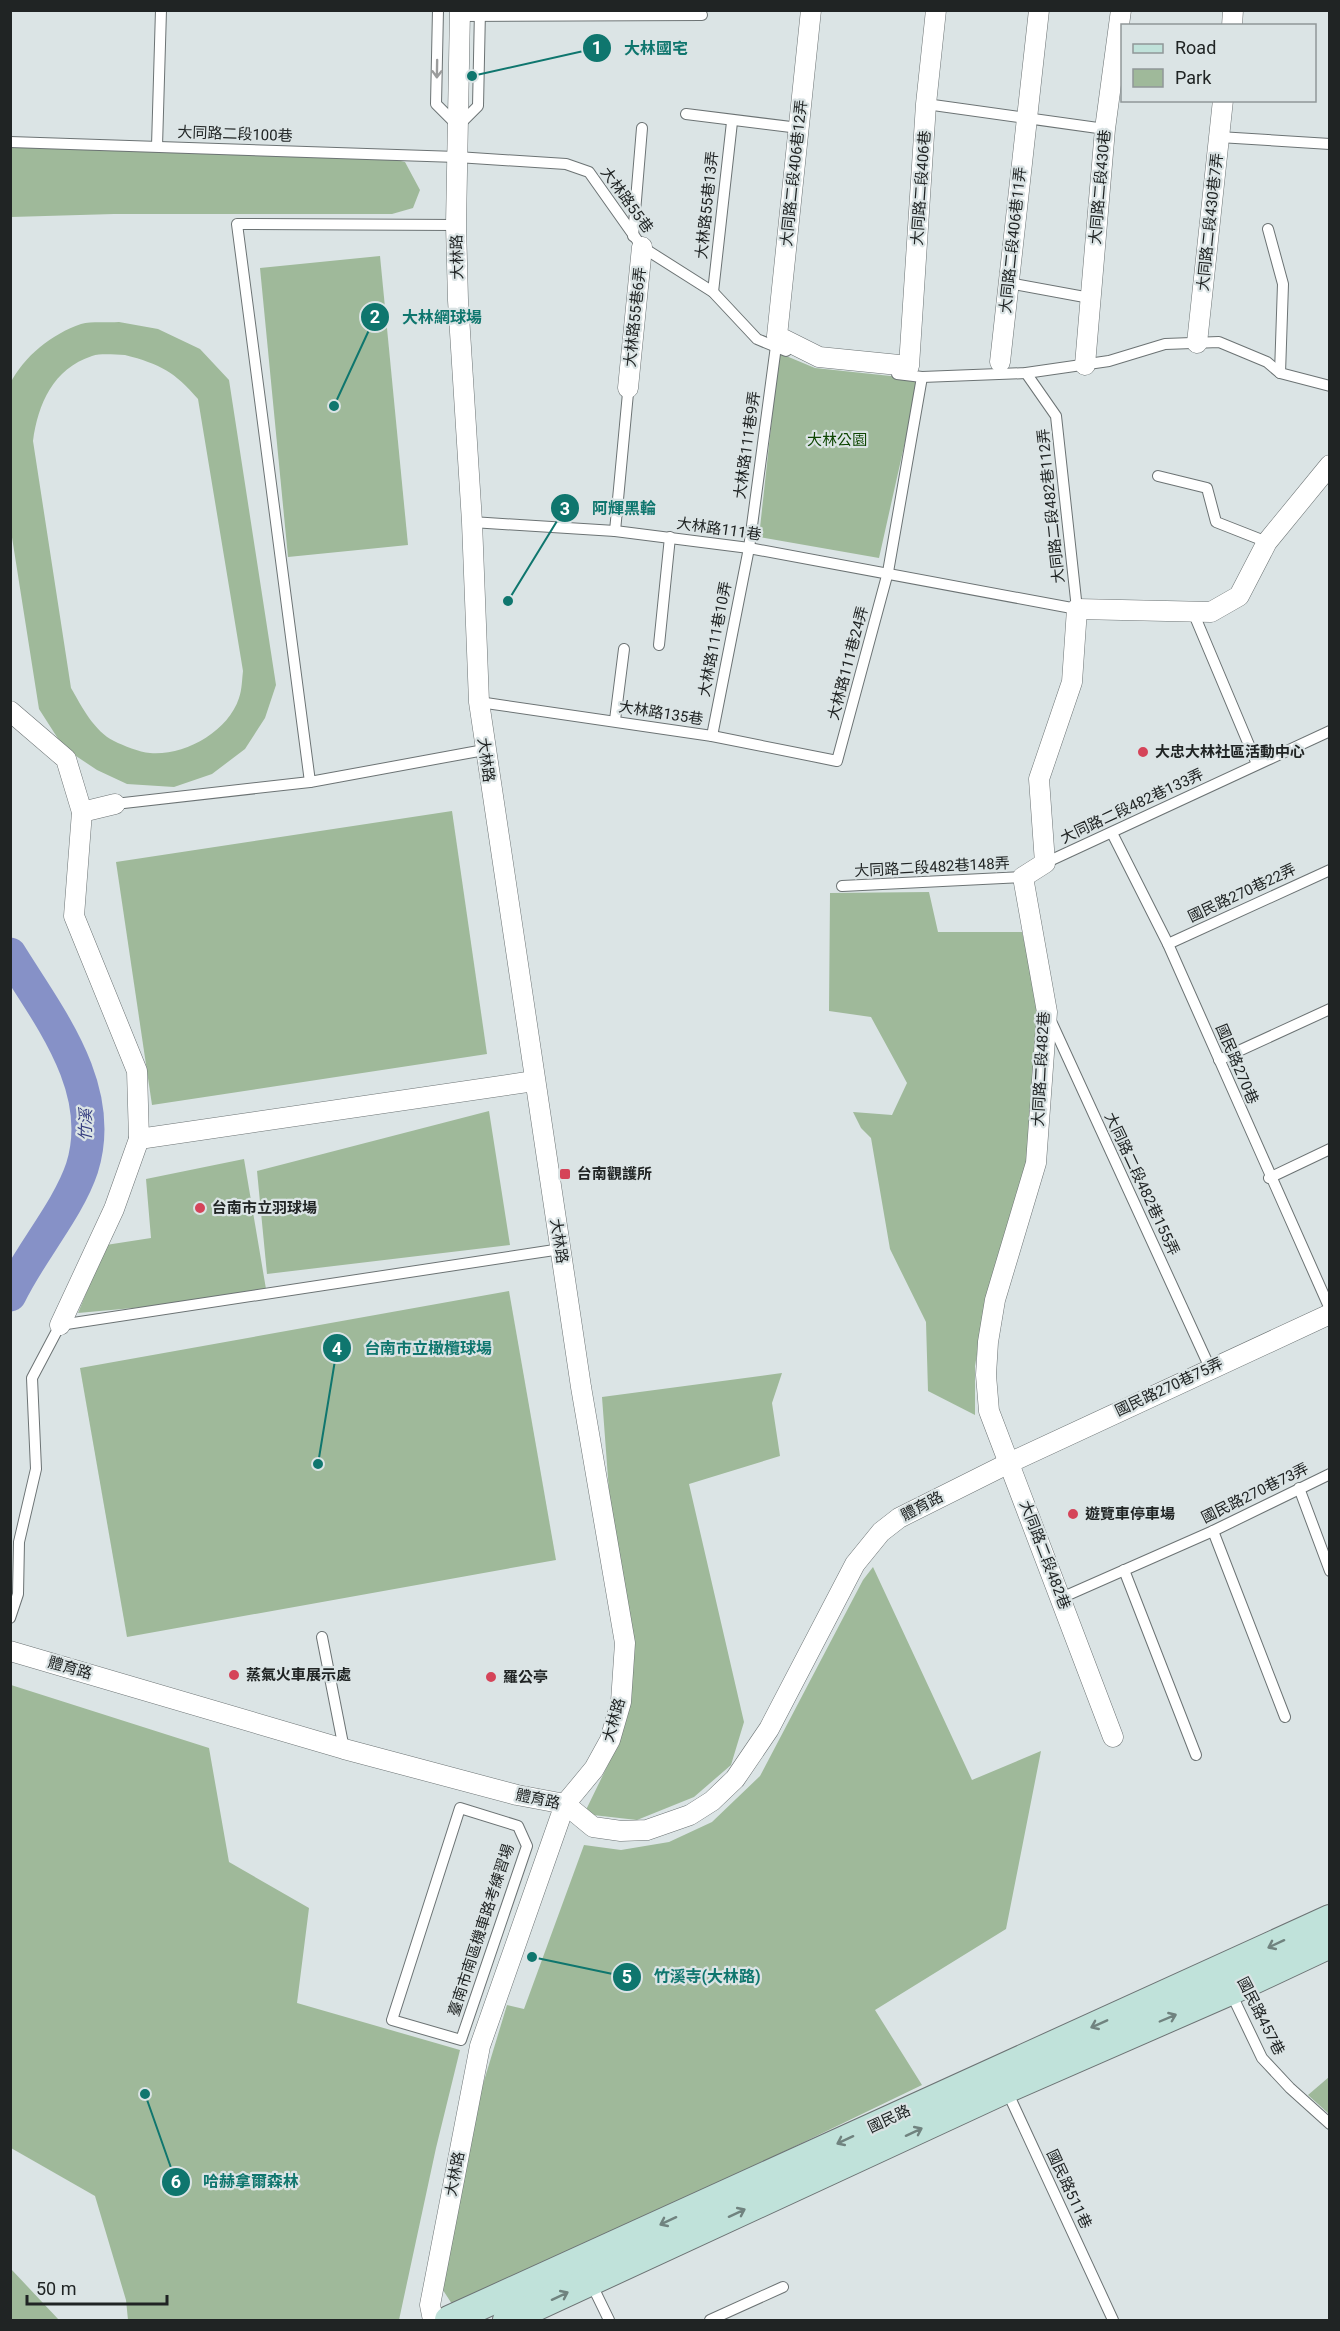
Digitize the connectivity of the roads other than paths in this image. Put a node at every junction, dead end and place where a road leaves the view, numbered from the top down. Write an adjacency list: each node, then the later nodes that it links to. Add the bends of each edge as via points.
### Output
1 (161, 10): 22 (lane)
2 (438, 10): 15 (lane, one-way to 15, via 436,104)
3 (811, 10): 17 (street, 大同路二段406巷12弄)
4 (936, 10): 11 (street, 大同路二段406巷)
5 (1039, 10): 13 (street, 大同路二段406巷11弄)
6 (1121, 10): 18 (street, 大同路二段430巷)
7 (460, 13): 8 (lane); 15 (street, 大林路)
8 (480, 13): 9 (lane); 15 (lane, via 478,106)
9 (702, 15)
10 (1223, 102): 19 (street, 大同路二段430巷7弄)
11 (926, 104): 13 (lane); 34 (street, 大同路二段406巷)
12 (686, 114): 14 (lane)
13 (1026, 117): 18 (lane); 27 (street, 大同路二段406巷11弄)
14 (732, 122): 17 (lane); 28 (lane, 大林路55巷13弄)
15 (458, 126): 23 (street, 大林路)
16 (642, 128): 26 (lane)
17 (799, 128): 30 (street, 大同路二段406巷12弄)
18 (1105, 129): 29 (street, 大同路二段430巷)
19 (1220, 136): 21 (lane); 31 (street, 大同路二段430巷7弄)
20 (10, 142): 22 (lane, 大同路二段100巷)
21 (1329, 144)
22 (157, 146): 23 (lane, 大同路二段100巷)
23 (458, 157): 24 (street, 大林路); 26 (lane, 大林路55巷, via 566,164 589,172)
24 (456, 225): 41 (street, 大林路); 59 (lane, via 237,224)
25 (1268, 229): 35 (lane, via 1283,284)
26 (638, 241): 28 (lane, 大林路55巷); 38 (street, 大林路55巷6弄)
27 (1008, 283): 29 (lane); 32 (street, 大同路二段406巷11弄)
28 (713, 292): 30 (lane, 大林路55巷, via 757,339)
29 (1090, 298): 33 (street, 大同路二段430巷)
30 (776, 341): 34 (street, via 819,357); 45 (lane, 大林路111巷9弄)
31 (1197, 343): 33 (lane, via 1166,344); 35 (lane, via 1219,342 1267,362)
32 (1000, 362)
33 (1085, 365): 36 (lane)
34 (915, 371): 36 (lane); 46 (lane, 大林路111巷24弄)
35 (1280, 373): 37 (lane)
36 (1026, 374): 47 (lane, 大同路二段482巷112弄, via 1056,416)
37 (1329, 386)
38 (628, 391): 42 (lane)
39 (1329, 465): 44 (street)
40 (1158, 476): 44 (lane, via 1207,489 1216,522)
41 (472, 522): 42 (lane, 大林路111巷); 51 (street, 大林路)
42 (615, 531): 43 (lane, 大林路111巷)
43 (670, 537): 45 (lane, 大林路111巷); 49 (lane)
44 (1267, 542): 48 (street, via 1239,596 1211,612)
45 (749, 548): 46 (lane, 大林路111巷); 55 (lane, 大林路111巷10弄)
46 (888, 573): 47 (lane, 大林路111巷); 57 (lane, 大林路111巷24弄)
47 (1077, 609): 48 (street); 63 (street, via 1072,682 1039,779)
48 (1193, 612): 58 (lane)
49 (659, 645)
50 (624, 649): 53 (lane)
51 (479, 702): 53 (lane, 大林路135巷); 56 (street, 大林路)
52 (10, 711): 61 (street, via 66,759)
53 (615, 720): 55 (lane, 大林路135巷)
54 (1329, 731): 58 (lane, 大同路二段482巷133弄)
55 (712, 736): 57 (lane, 大林路135巷)
56 (484, 750): 59 (lane); 71 (street, 大林路)
57 (837, 761)
58 (1257, 764): 62 (lane, 大同路二段482巷133弄)
59 (310, 782): 60 (lane)
60 (115, 804): 61 (street)
61 (82, 812): 72 (street, via 74,916 136,1071)
62 (1112, 833): 63 (lane, 大同路二段482巷133弄); 67 (lane, 國民路270巷)
63 (1045, 863): 65 (street)
64 (1329, 870): 67 (lane, 國民路270巷22弄)
65 (1023, 877): 66 (lane, 大同路二段482巷148弄); 69 (street, 大同路二段482巷)
66 (842, 886)
67 (1168, 944): 70 (lane, 國民路270巷)
68 (1329, 1009): 70 (lane)
69 (1047, 1012): 78 (lane, 大同路二段482巷155弄); 79 (street, 大同路二段482巷, via 1035,1163 994,1300 988,1342 989,1411)
70 (1219, 1060): 74 (lane, 國民路270巷)
71 (534, 1081): 72 (street); 75 (street, 大林路)
72 (139, 1139): 77 (street, via 114,1209)
73 (1329, 1149): 74 (lane)
74 (1269, 1178): 76 (lane, 國民路270巷)
75 (561, 1249): 77 (lane); 93 (street, 大林路, via 625,1642 621,1702 610,1740 594,1769)
76 (1329, 1312): 78 (street, 國民路270巷75弄)
77 (60, 1326): 86 (lane, via 32,1378 36,1469 19,1542 18,1594)
78 (1210, 1368): 79 (street, 國民路270巷75弄)
79 (1009, 1462): 85 (street, 大同路二段482巷); 93 (street, 體育路, via 899,1518 867,1548 844,1582 764,1737 735,1779 712,1801 690,1815 647,1830 621,1831 593,1827)
80 (1329, 1474): 81 (lane, 國民路270巷73弄)
81 (1299, 1488): 82 (lane, 國民路270巷73弄); 84 (lane)
82 (1213, 1530): 83 (lane, 國民路270巷73弄); 89 (lane)
83 (1124, 1570): 85 (lane, 國民路270巷73弄); 92 (lane)
84 (1329, 1571)
85 (1061, 1598): 90 (street, 大同路二段482巷)
86 (10, 1617)
87 (322, 1636): 91 (lane)
88 (10, 1651): 91 (street, 體育路)
89 (1285, 1717)
90 (1113, 1737)
91 (344, 1749): 93 (street, 體育路)
92 (1196, 1755)
93 (565, 1804): 97 (street, 大林路)
94 (1329, 1919): 96 (street, 國民路, one-way to 96)
95 (1329, 1944): 96 (street, 國民路)
96 (1226, 1980): 98 (street, 國民路); 99 (lane, 國民路457巷, via 1262,2058)
97 (471, 2043): 97 (lane, 臺南市南區機車路考練習場, via 527,1846 518,1826 460,1808 392,2020); 102 (street, 大林路, via 430,2305)
98 (1001, 2080): 100 (street, 國民路); 107 (lane, 國民路511巷)
99 (1329, 2124)
100 (585, 2271): 103 (street, 國民路); 104 (street, 國民路, one-way to 100); 105 (lane)
101 (783, 2287): 106 (lane)
102 (433, 2320)
103 (449, 2320)
104 (507, 2320)
105 (609, 2320)
106 (710, 2320)
107 (1113, 2320)

